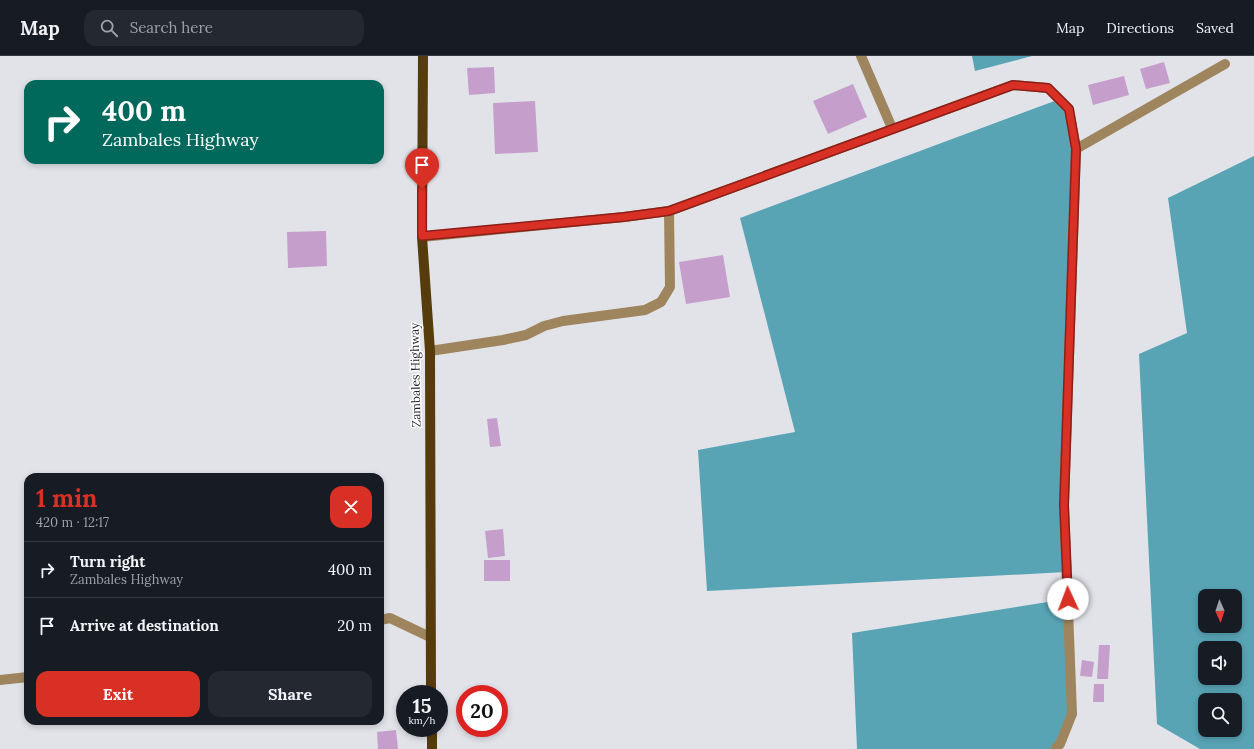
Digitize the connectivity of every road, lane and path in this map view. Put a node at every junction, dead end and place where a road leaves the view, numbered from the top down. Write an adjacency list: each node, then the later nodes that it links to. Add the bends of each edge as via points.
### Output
1 (423, 56): 7 (main road, Zambales Highway)
2 (861, 56): 4 (lane)
3 (1225, 64): 5 (lane)
4 (892, 128): 5 (lane, via 1013,85 1048,88 1069,109); 6 (lane)
5 (1076, 149): 16 (lane, via 1064,505 1072,714 1060,744)
6 (669, 211): 7 (lane); 8 (lane, via 670,287 661,302 645,310 563,321 544,326 526,335 503,340)
7 (422, 236): 8 (main road, Zambales Highway)
8 (430, 350): 10 (main road, Zambales Highway)
9 (384, 619): 10 (lane, via 390,618)
10 (430, 637): 13 (main road, Zambales Highway)
11 (24, 677): 12 (lane)
12 (0, 680)
13 (431, 685)
14 (432, 737): 15 (main road)
15 (432, 749)
16 (1055, 749)

